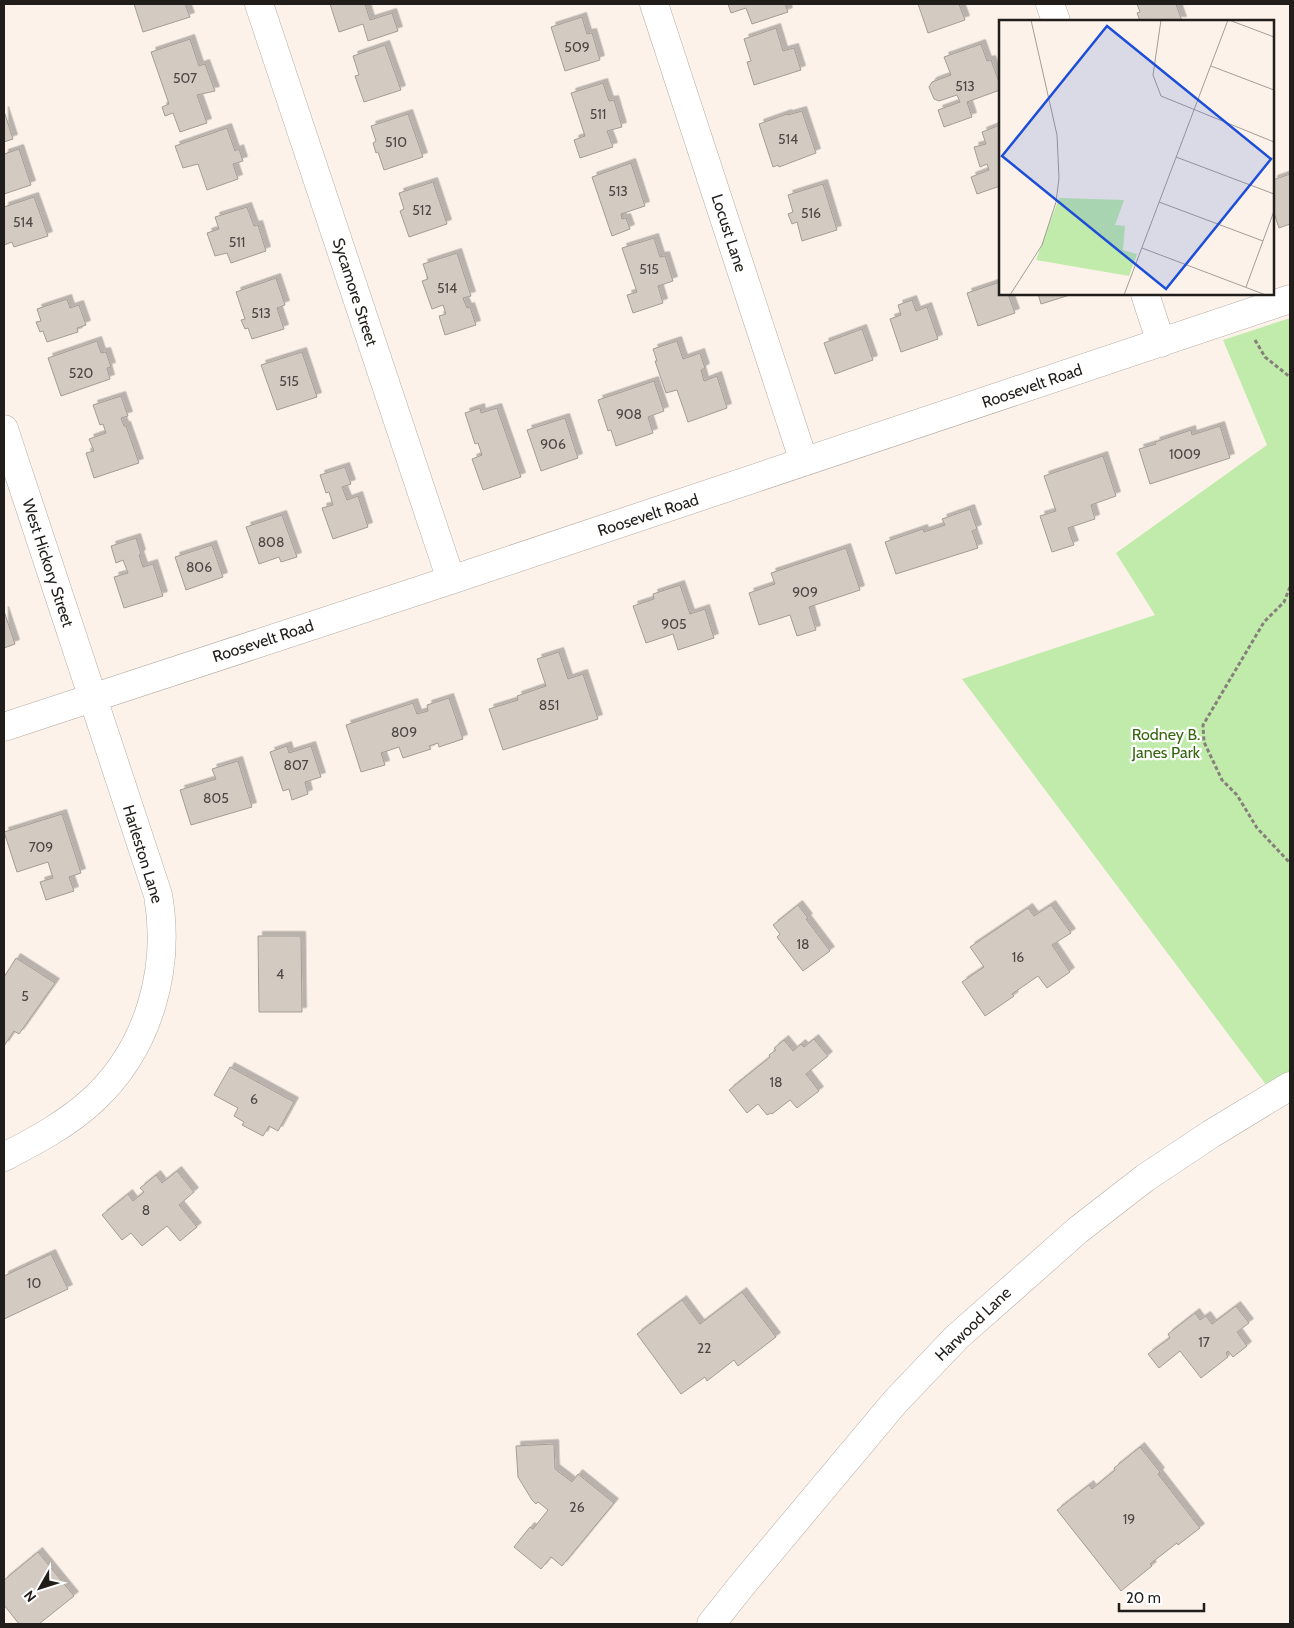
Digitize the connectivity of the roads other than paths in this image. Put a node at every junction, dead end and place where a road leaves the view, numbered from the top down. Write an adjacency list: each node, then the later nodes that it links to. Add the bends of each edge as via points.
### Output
1 (259, 4): 10 (street, Sycamore Street)
2 (654, 4): 9 (street, Locust Lane)
3 (1050, 4): 4 (street)
4 (1056, 20)
5 (1146, 295): 7 (street)
6 (1290, 299): 7 (street, Roosevelt Road)
7 (1161, 342): 9 (street, Roosevelt Road)
8 (4, 429): 11 (street, West Hickory Street)
9 (804, 462): 10 (street, Roosevelt Road)
10 (450, 580): 11 (street, Roosevelt Road)
11 (92, 697): 12 (street, Roosevelt Road); 14 (street, Harleston Lane, via 158,895 161,962 157,987 138,1039 111,1081 72,1117)
12 (4, 727)
13 (1290, 1086): 15 (street, Harwood Lane, via 1138,1184 1078,1230 957,1337 895,1402)
14 (4, 1158)
15 (711, 1624)

